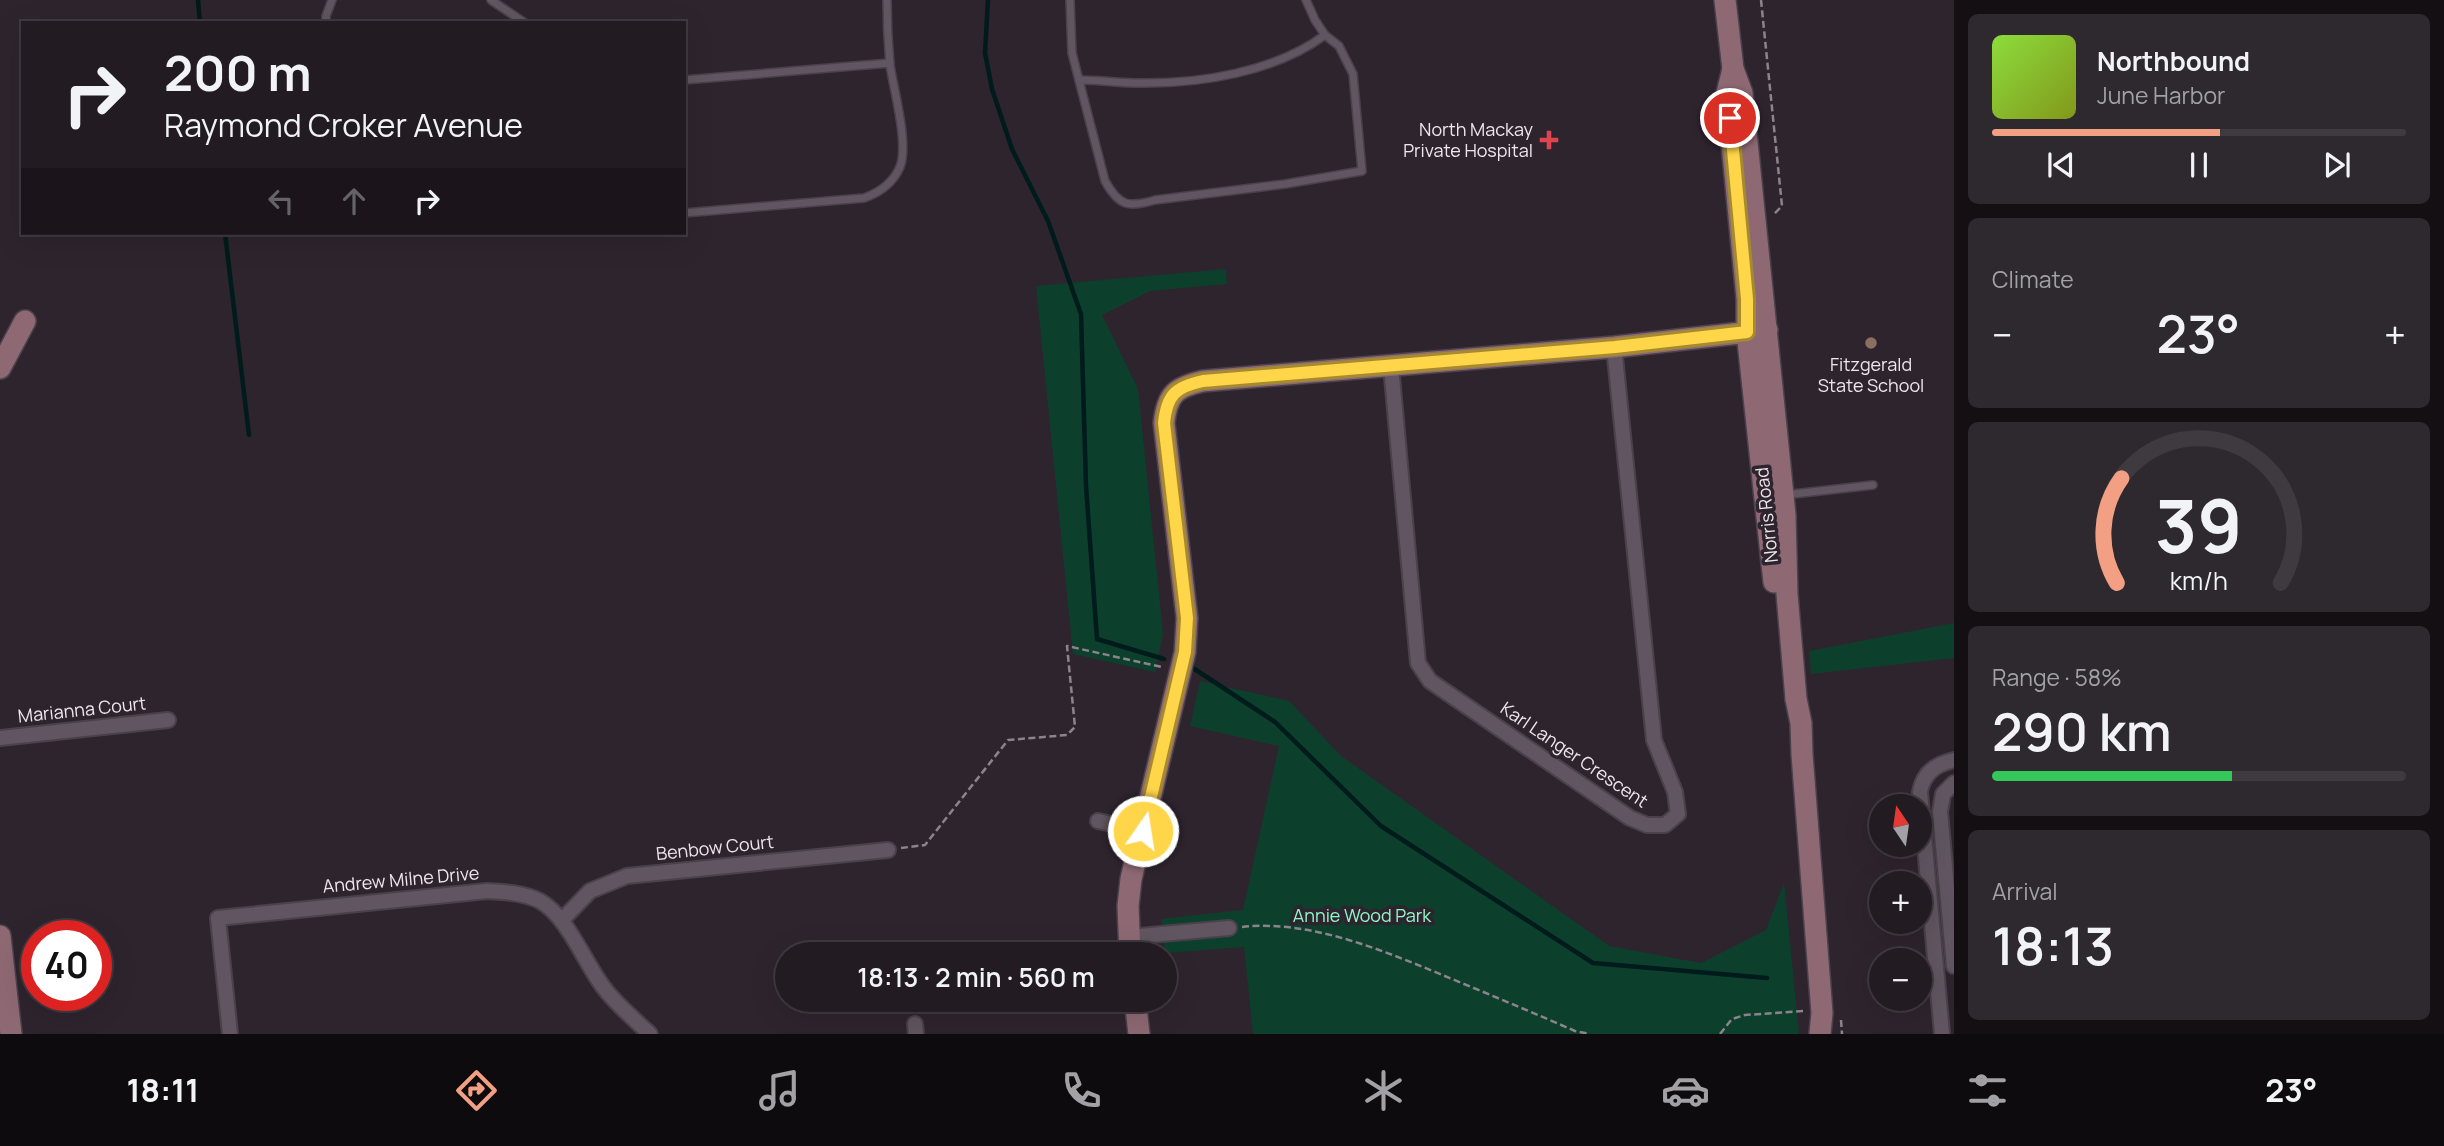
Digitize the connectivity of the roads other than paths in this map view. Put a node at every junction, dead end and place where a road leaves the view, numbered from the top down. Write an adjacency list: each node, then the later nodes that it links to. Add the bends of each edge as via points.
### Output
1 (332, 0): 7 (lane)
2 (491, 0): 8 (lane)
3 (887, 0): 10 (lane)
4 (1070, 0): 12 (lane, via 1072,53)
5 (1306, 0): 9 (lane)
6 (1726, 0): 15 (street, Norris Road, via 1733,69 1727,93 1746,292)
7 (326, 21)
8 (522, 21)
9 (1325, 35): 12 (lane, via 1300,50 1236,74 1170,82); 12 (lane, via 1339,46 1353,74 1362,172 1125,204 1105,181)
10 (890, 63): 11 (lane); 13 (lane, via 903,150 900,166 880,193)
11 (686, 80)
12 (1079, 80)
13 (686, 212)
14 (25, 321): 18 (street)
15 (1757, 331): 16 (street); 20 (street, Norris Road); 20 (street, Norris Road, via 1774,361)
16 (1615, 347): 17 (street); 17 (street, Karl Langer Crescent, via 1654,740 1675,792 1678,814 1665,825 1647,825 1630,818 1430,681 1418,663)
17 (1391, 366): 29 (street, via 1203,381 1185,385 1172,394 1165,407 1187,618 1181,672)
18 (0, 368)
19 (1873, 485): 20 (lane)
20 (1783, 492): 41 (street, Norris Road); 41 (street, Norris Road, via 1788,727)
21 (168, 720): 22 (street, Marianna Court)
22 (0, 738)
23 (1953, 765): 25 (street, via 1934,768 1922,783)
24 (1954, 783): 27 (street, via 1943,794)
25 (1920, 794)
26 (1932, 817): 27 (street)
27 (1940, 817): 32 (street)
28 (1098, 821): 29 (street)
29 (1143, 831): 39 (street, via 1131,879)
30 (888, 850): 34 (street, Benbow Court, via 627,876 590,891)
31 (1925, 858): 33 (street)
32 (1944, 864): 33 (street); 37 (street)
33 (1926, 865): 38 (street)
34 (562, 920): 47 (street, Andrew Milne Drive, via 540,901 486,891 218,918); 48 (street, Andrew Milne Drive, via 607,993)
35 (1229, 928): 40 (street)
36 (0, 936): 46 (street)
37 (1951, 938): 38 (street); 42 (street)
38 (1933, 940): 43 (street)
39 (1129, 942)
40 (1151, 942)
41 (1817, 960): 45 (street, Norris Road)
42 (1954, 966)
43 (1947, 1011): 52 (street)
44 (1136, 1012): 49 (street)
45 (1813, 1012): 50 (street, Norris Road); 51 (street, Norris Road)
46 (11, 1034)
47 (230, 1034)
48 (650, 1034)
49 (1139, 1034)
50 (1821, 1034)
51 (1828, 1034)
52 (1942, 1034)

